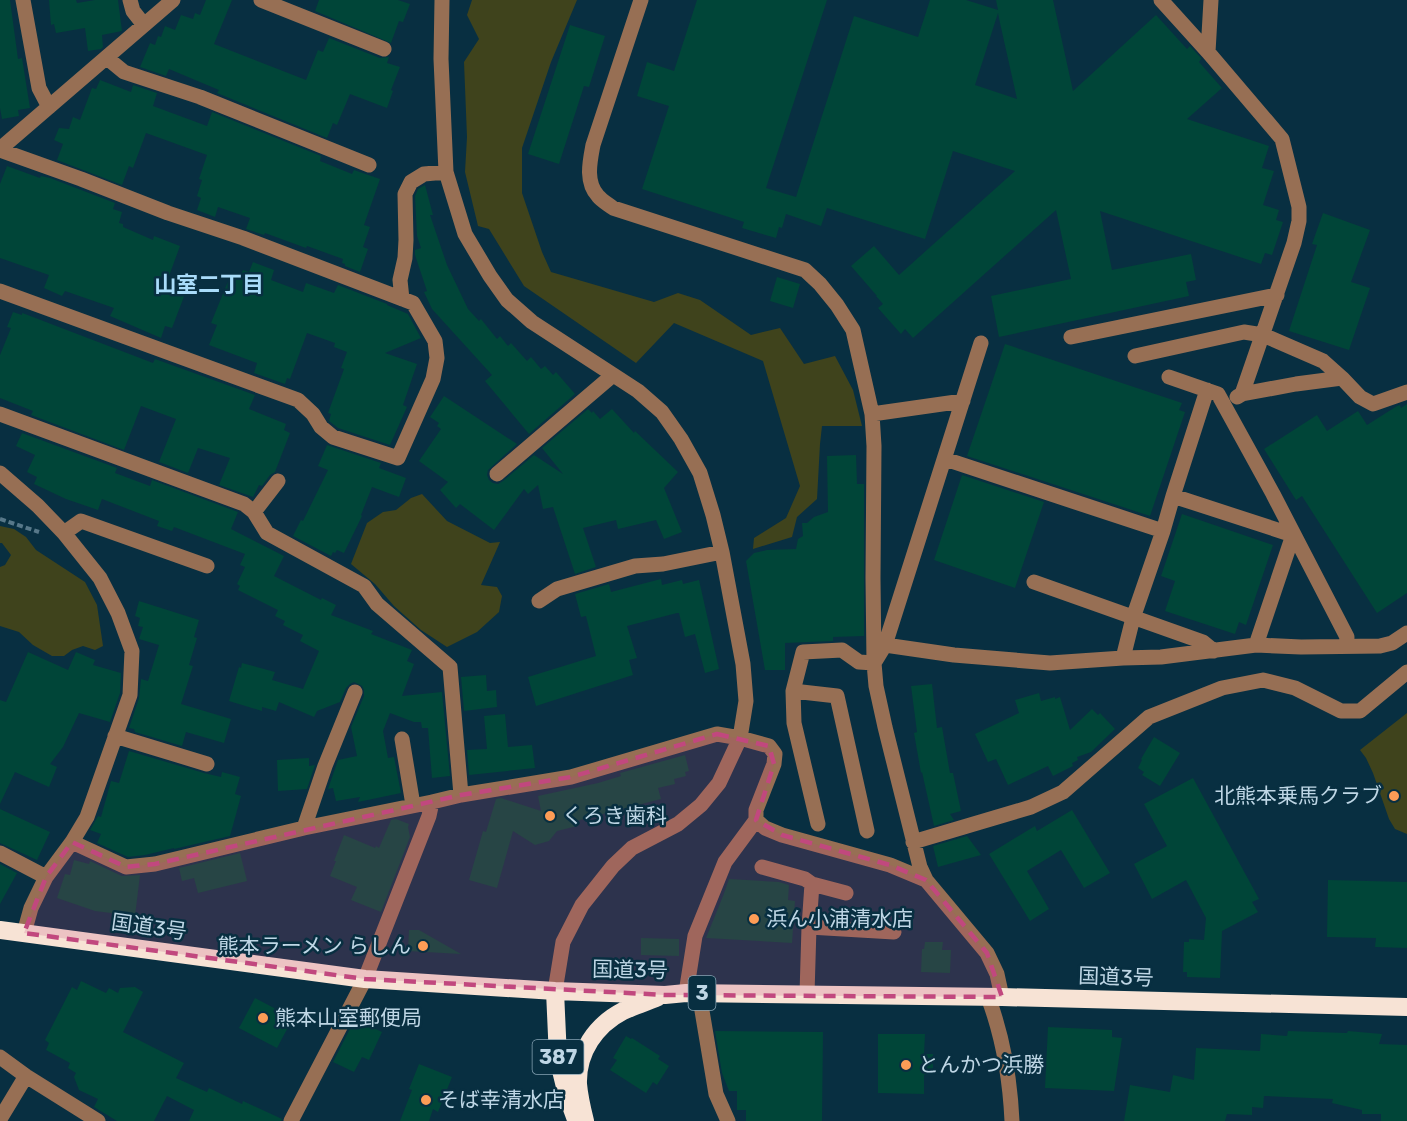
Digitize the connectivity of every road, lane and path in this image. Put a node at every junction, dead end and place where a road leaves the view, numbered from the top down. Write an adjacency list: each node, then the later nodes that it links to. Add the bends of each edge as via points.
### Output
1 (23, 0): 13 (street, via 39,88)
2 (130, 0): 9 (street, via 132,11)
3 (173, 0): 9 (street)
4 (261, 0): 10 (street)
5 (442, 0): 16 (street)
6 (640, 0): 33 (street, via 593,145 590,182 597,195 613,208 805,270 837,305 853,330)
7 (1161, 0): 11 (street)
8 (1211, 0): 11 (street)
9 (144, 26): 12 (street)
10 (384, 49)
11 (1208, 52): 18 (street, via 1282,139 1299,221)
12 (107, 58): 13 (street); 15 (street, via 124,72 200,97)
13 (50, 107): 14 (street)
14 (0, 149): 19 (street)
15 (369, 165)
16 (446, 172): 19 (street, via 424,174 411,182 405,194); 24 (street, via 465,234 507,300 532,322)
17 (0, 291): 19 (street, via 298,400 333,437 398,458 433,379 437,358 435,341 413,303)
18 (1277, 295): 20 (street); 21 (street)
19 (402, 299)
20 (1263, 335): 23 (street, via 1244,332); 26 (street, via 1323,361); 29 (street)
21 (1071, 337)
22 (981, 343): 30 (street)
23 (1135, 356)
24 (613, 375): 36 (street); 44 (street, via 662,412 681,439 700,473)
25 (1169, 377): 27 (street)
26 (1342, 378): 28 (street, via 1373,404); 29 (street)
27 (1207, 390): 31 (street, via 1218,394); 38 (street)
28 (1407, 392)
29 (1242, 394): 31 (street)
30 (963, 401): 33 (street); 34 (street)
31 (1224, 405): 43 (street)
32 (0, 414): 39 (street, via 244,504)
33 (872, 414): 55 (street)
34 (945, 459): 41 (street); 50 (street)
35 (0, 473): 42 (street)
36 (497, 474)
37 (278, 481): 39 (street)
38 (1173, 496): 41 (street); 43 (street)
39 (254, 512): 63 (street, via 267,533 364,586 377,604 450,667)
40 (0, 519): 42 (path, via 50,537)
41 (1163, 531): 48 (street)
42 (64, 533): 45 (street, via 81,521); 59 (street, via 99,578 132,651 130,695)
43 (1293, 535): 51 (street); 52 (street, via 1347,637)
44 (722, 552): 47 (street, via 635,566 557,589); 60 (street, via 743,664 746,700)
45 (207, 566)
46 (1035, 582): 48 (street)
47 (539, 601)
48 (1133, 618): 53 (street, via 1203,642); 54 (street)
49 (1407, 633): 52 (street, via 1380,646)
50 (885, 645): 54 (street, via 1050,663); 55 (street)
51 (1256, 645): 52 (street); 53 (street)
52 (1346, 646)
53 (1215, 651): 54 (street)
54 (1123, 657)
55 (874, 663): 57 (street, via 859,662 842,650 803,652); 71 (street)
56 (1407, 672): 71 (street, via 1360,711 1341,711 1295,688 1263,680 1222,688 1149,717 1063,792 1031,807)
57 (793, 691): 67 (street, via 794,723); 69 (street, via 837,696)
58 (354, 692): 68 (street)
59 (116, 736): 62 (street); 70 (street, via 87,817)
60 (740, 738): 63 (street, via 717,734 571,777); 66 (street, via 769,746 775,754); 83 (street, via 719,783 701,805 678,824 633,848 582,905 563,942)
61 (402, 739): 65 (street)
62 (207, 764)
63 (461, 795): 64 (street)
64 (432, 802): 65 (street); 82 (street)
65 (413, 805): 68 (street)
66 (756, 820): 75 (street, via 782,836 890,864); 84 (street, via 725,862 696,936)
67 (818, 824)
68 (304, 828): 70 (street, via 155,864 126,867)
69 (867, 831)
70 (72, 842): 74 (street)
71 (913, 842): 75 (street)
72 (0, 853): 74 (street)
73 (762, 867): 76 (street)
74 (46, 877): 81 (street)
75 (926, 880): 87 (street, via 987,953 996,974)
76 (812, 884): 77 (street); 78 (street)
77 (846, 893)
78 (809, 927): 80 (street); 85 (street)
79 (0, 930): 81 (highway, 国道3号 / 3)
80 (894, 932)
81 (24, 933): 82 (highway, 国道3号 / 3)
82 (365, 979): 83 (highway, 国道3号 / 3); 93 (street)
83 (555, 991): 86 (highway, 国道3号 / 3); 94 (highway, 387, via 558,1058)
84 (692, 993): 85 (highway, 国道3号 / 3); 86 (highway, 国道3号 / 3); 96 (street, via 716,1094)
85 (807, 994): 87 (highway, 国道3号 / 3)
86 (665, 995): 95 (highway, via 624,1011 593,1035 582,1057 578,1082)
87 (995, 997): 88 (highway, 国道3号 / 3); 97 (street)
88 (1407, 1007)
89 (0, 1057): 90 (street)
90 (26, 1076): 91 (street); 92 (street)
91 (0, 1119)
92 (98, 1121)
93 (291, 1121)
94 (577, 1121)
95 (585, 1121)
96 (728, 1121)
97 (1012, 1121)

